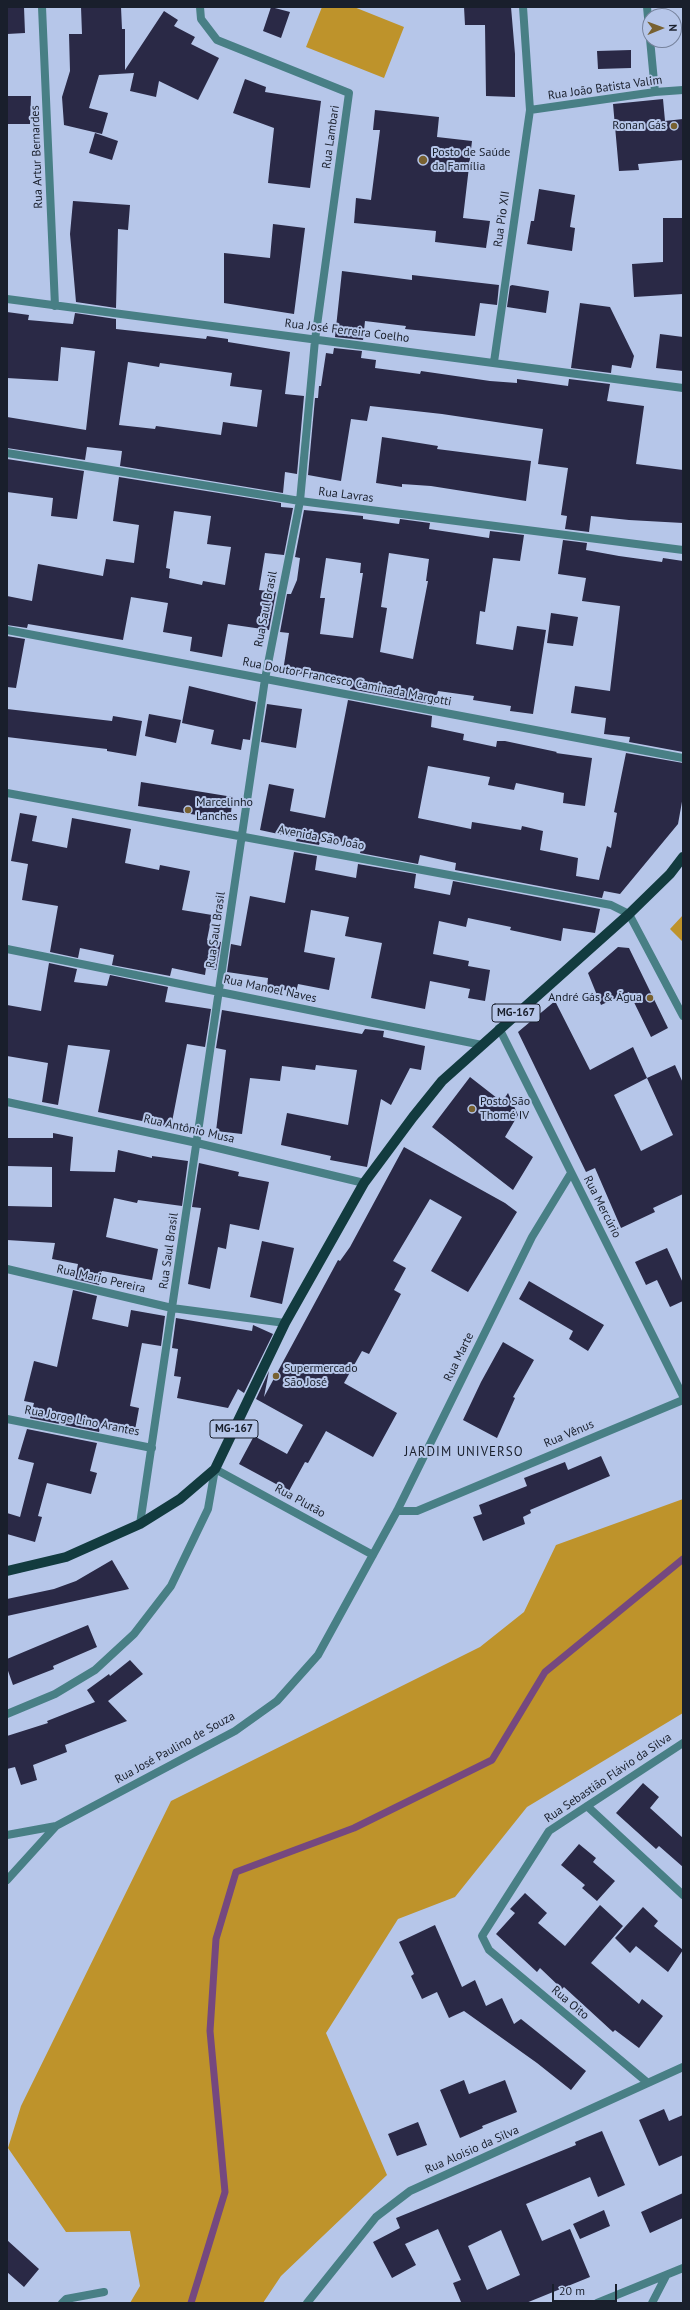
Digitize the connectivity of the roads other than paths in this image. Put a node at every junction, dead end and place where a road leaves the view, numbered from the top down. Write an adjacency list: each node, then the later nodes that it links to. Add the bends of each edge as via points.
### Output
1 (42, 7): 9 (street, Rua Artur Bernardes)
2 (200, 7): 10 (street, Rua Lambari, via 201,19 218,40 350,92)
3 (523, 7): 7 (street, Rua Pio XII)
4 (647, 7): 6 (street)
5 (683, 90): 6 (street, Rua João Batista Valim)
6 (655, 92): 7 (street, Rua João Batista Valim)
7 (530, 110): 11 (street, Rua Pio XII)
8 (7, 299): 9 (street, Rua José Ferreira Coelho)
9 (55, 306): 10 (street, Rua José Ferreira Coelho)
10 (315, 340): 11 (street, Rua José Ferreira Coelho); 14 (street, Rua Saul Brasil)
11 (494, 362): 12 (street, Rua José Ferreira Coelho)
12 (683, 388)
13 (7, 453): 14 (street, Rua Lavras)
14 (300, 501): 15 (street, Rua Lavras); 17 (street, Rua Saul Brasil)
15 (683, 550)
16 (7, 630): 17 (street, Rua Doutor Francesco Caminada Margotti)
17 (265, 679): 18 (street, Rua Doutor Francesco Caminada Margotti); 20 (street, Rua Saul Brasil)
18 (683, 758)
19 (7, 793): 20 (street, Avenida São João)
20 (242, 836): 22 (street, Avenida São João, via 611,905); 24 (street, Rua Saul Brasil)
21 (683, 856): 22 (main road, MG-167, via 670,874)
22 (629, 914): 25 (street); 26 (main road, MG-167)
23 (7, 949): 24 (street, Rua Manoel Naves)
24 (219, 991): 27 (street, Rua Manoel Naves); 29 (street, Rua Saul Brasil)
25 (683, 1016)
26 (499, 1028): 27 (main road, MG-167); 30 (street, Rua Mercúrio)
27 (482, 1044): 31 (main road, MG-167, via 442,1081)
28 (7, 1102): 29 (street, Rua Antônio Musa)
29 (197, 1143): 31 (street, Rua Antônio Musa); 33 (street, Rua Saul Brasil)
30 (571, 1173): 35 (street, Rua Mercúrio); 40 (street, Rua Marte, via 532,1237)
31 (364, 1183): 34 (main road, MG-167)
32 (7, 1269): 33 (street, Rua Mario Pereira)
33 (172, 1308): 34 (street, Rua Mario Pereira); 38 (street, Rua Saul Brasil)
34 (285, 1323): 39 (main road, MG-167)
35 (683, 1396)
36 (683, 1400): 40 (street, Rua Vênus, via 417,1511)
37 (7, 1419): 38 (street, Rua Jorge Lino Arantes)
38 (152, 1448): 41 (street, Rua Saul Brasil)
39 (215, 1470): 41 (main road, MG-167, via 180,1499); 42 (street, Rua Plutão); 44 (street, via 208,1509 171,1586 134,1634 95,1670 55,1694)
40 (397, 1510): 42 (street, Rua Marte)
41 (140, 1524): 43 (main road, MG-167, via 66,1557)
42 (373, 1555): 47 (street, Rua José Paulino de Souza, via 318,1655 277,1701 235,1731)
43 (7, 1571)
44 (7, 1714)
45 (683, 1743): 46 (street, Rua Sebastião Flávio da Silva)
46 (587, 1806): 50 (street); 51 (street, Rua Sebastião Flávio da Silva, via 549,1831)
47 (56, 1826): 48 (street, Rua José Paulino de Souza); 49 (street)
48 (7, 1835)
49 (7, 1880)
50 (683, 1895)
51 (482, 1936): 53 (street, Rua Oito, via 489,1950)
52 (683, 2067): 53 (street, Rua Aloisio da Silva)
53 (648, 2083): 58 (street, Rua Aloisio da Silva, via 410,2190 376,2218)
54 (683, 2268): 55 (street)
55 (666, 2276): 59 (street); 60 (street, via 658,2296)
56 (104, 2292): 57 (street, via 66,2299)
57 (62, 2303)
58 (307, 2303)
59 (597, 2303)
60 (652, 2303)

